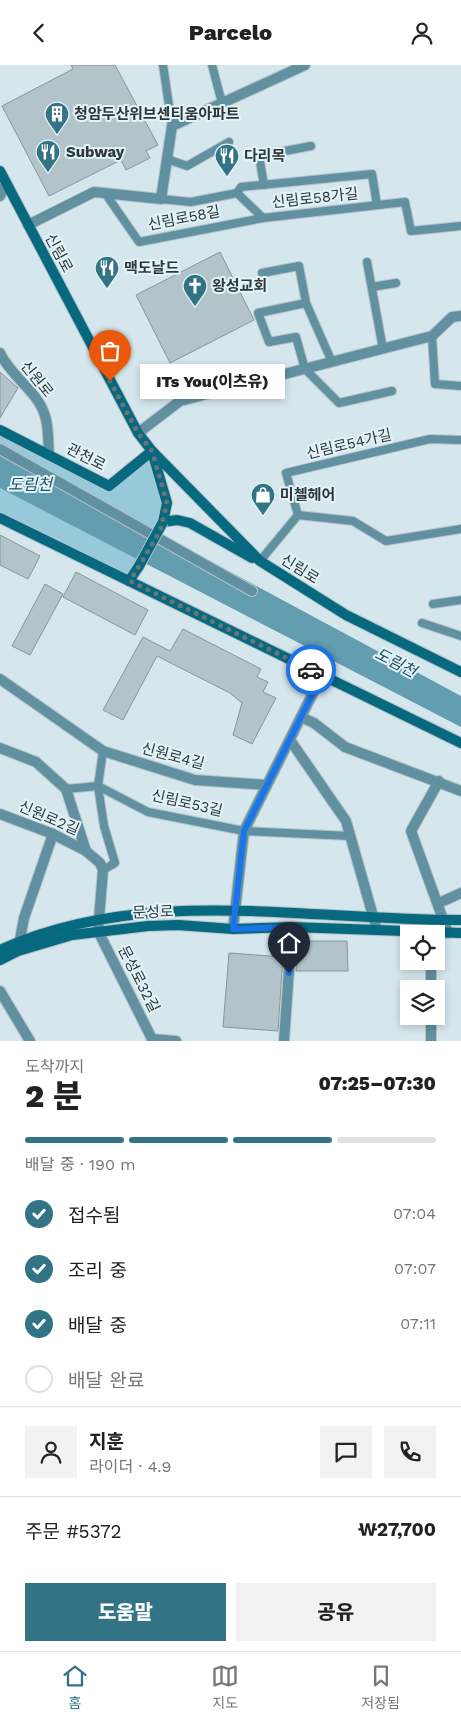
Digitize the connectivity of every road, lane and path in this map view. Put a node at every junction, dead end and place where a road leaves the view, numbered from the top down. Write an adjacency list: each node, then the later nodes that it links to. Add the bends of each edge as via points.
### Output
1 (163, 65): 5 (lane, 신림로58길)
2 (212, 65): 4 (lane)
3 (305, 65): 4 (street)
4 (222, 103): 5 (street)
5 (172, 126): 8 (street, 신림로58길)
6 (229, 142): 8 (lane, via 187,166)
7 (311, 147): 11 (lane, 신림로58가길, via 259,156)
8 (167, 159): 15 (street, 신림로58길)
9 (0, 171): 10 (main road, 신림로)
10 (6, 184): 14 (street); 18 (main road, 신림로)
11 (264, 185): 13 (lane, 신림로58가길, via 241,187); 16 (lane, 신림로58가길, via 372,173)
12 (105, 193): 15 (street, 신림로58길); 17 (lane, 신림로58길, via 140,242); 18 (street, 신림로58길, via 94,192)
13 (236, 193): 15 (lane, 신림로58가길, via 191,201); 17 (lane, 신림로58가길)
14 (0, 196)
15 (161, 199)
16 (376, 205): 17 (lane, 신림로58가길); 19 (lane, 신림로58가길, via 405,202 411,231)
17 (263, 218)
18 (28, 225): 34 (main road, 신림로)
19 (461, 226)
20 (367, 262): 23 (lane)
21 (262, 273): 24 (lane, via 299,266)
22 (396, 283): 23 (lane)
23 (372, 287): 27 (lane)
24 (306, 303): 29 (lane); 30 (lane, via 258,313 269,342 296,337)
25 (461, 316): 26 (street, via 452,317)
26 (432, 336): 27 (street); 31 (lane, via 435,384)
27 (383, 349): 29 (street)
28 (0, 353): 38 (street, 신원로, via 10,372 46,417)
29 (332, 362): 30 (street)
30 (305, 369): 32 (lane, via 339,403); 34 (street, via 180,401)
31 (461, 386)
32 (392, 391)
33 (0, 430): 38 (main road, 관천로)
34 (138, 433): 37 (main road, 신림로)
35 (461, 440): 39 (lane, 신림로54가길, via 430,439 286,473)
36 (0, 449): 45 (street)
37 (152, 451): 38 (main road, 관천로, via 109,486); 41 (main road, 신림로, via 167,503); 43 (main road, 신림로)
38 (49, 455)
39 (298, 515): 42 (lane, via 354,521 386,541); 43 (lane)
40 (0, 518): 44 (main road)
41 (163, 522): 43 (main road, via 177,520 190,523); 44 (main road, bridge)
42 (461, 529)
43 (260, 561): 50 (main road, 신림로, via 346,615)
44 (130, 581): 51 (main road)
45 (252, 591)
46 (461, 600): 47 (lane)
47 (433, 604)
48 (422, 623): 49 (lane)
49 (461, 636)
50 (461, 672)
51 (322, 675): 53 (street); 55 (main road)
52 (0, 679): 57 (street, 신원로4길)
53 (301, 717): 54 (street); 58 (street, via 345,747)
54 (290, 740): 59 (street); 66 (street, via 342,814)
55 (461, 743)
56 (0, 748): 61 (street, via 36,762)
57 (103, 751): 59 (street, 신원로4길, via 195,780); 60 (lane)
58 (439, 781): 62 (street); 70 (street, via 411,831)
59 (267, 785): 64 (street)
60 (98, 786): 61 (lane); 64 (lane, 신림로53길, via 148,812); 68 (lane, via 104,826 115,863)
61 (66, 789): 67 (street)
62 (461, 791)
63 (0, 814): 65 (street, 신원로2길)
64 (244, 831): 66 (lane, 신림로53길); 71 (street)
65 (53, 834): 67 (street, 신원로2길); 83 (street, via 24,918)
66 (350, 836): 72 (street)
67 (86, 851): 68 (street)
68 (103, 870): 73 (street)
69 (461, 893): 70 (street)
70 (439, 903): 74 (street)
71 (235, 911): 72 (main road); 73 (main road, via 176,911); 77 (street)
72 (373, 918): 74 (main road); 78 (street)
73 (99, 920): 79 (street); 83 (main road)
74 (444, 920): 75 (main road); 81 (street)
75 (461, 920)
76 (292, 927): 77 (main road, 문성로); 78 (main road, 문성로); 91 (street)
77 (233, 929): 79 (main road, 문성로, via 178,925)
78 (377, 930): 80 (main road, 문성로)
79 (98, 931): 83 (main road, 문성로); 88 (street, 문성로32길)
80 (400, 931)
81 (448, 933): 82 (main road, 문성로)
82 (461, 933)
83 (19, 946): 84 (main road); 85 (main road, 문성로)
84 (0, 950)
85 (0, 960)
86 (0, 991): 89 (street)
87 (431, 1025): 92 (street)
88 (152, 1040): 90 (street)
89 (30, 1041)
90 (176, 1041)
91 (284, 1041)
92 (431, 1041)

